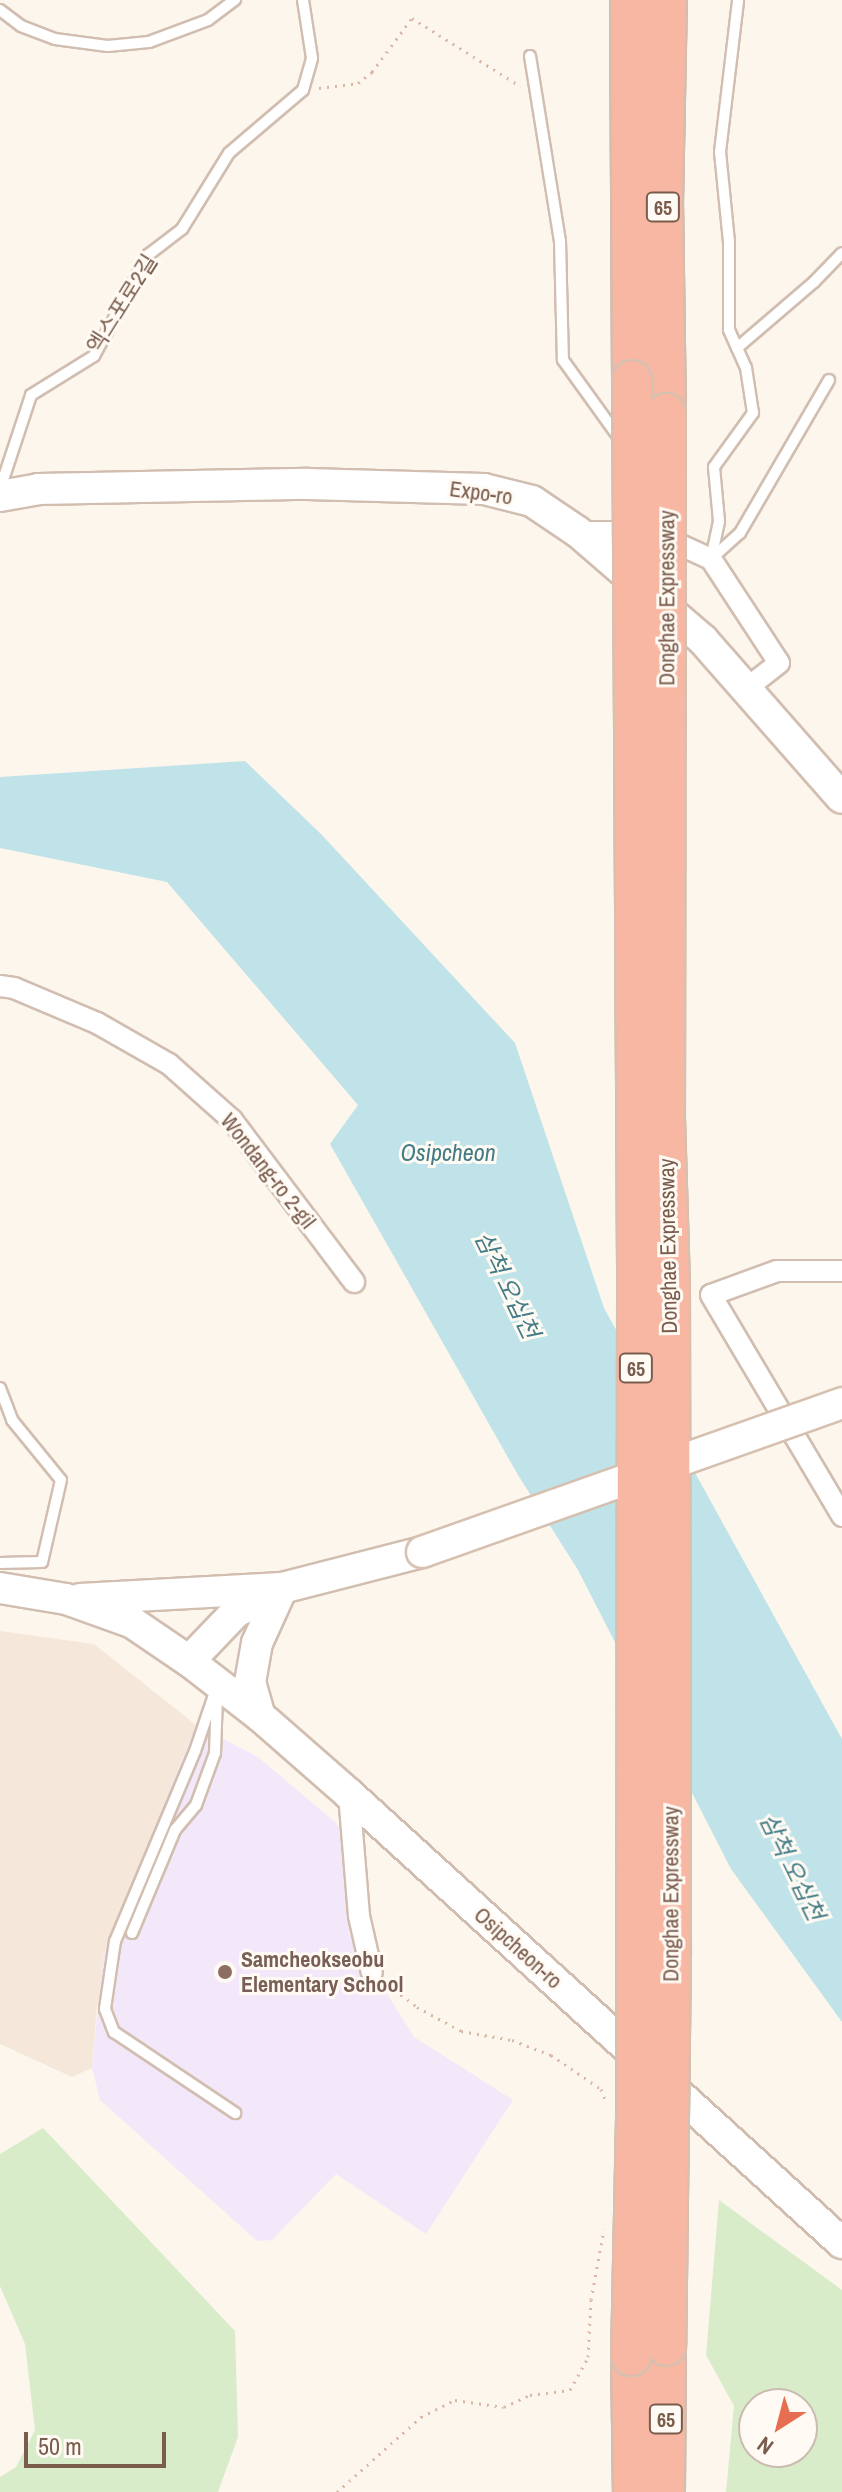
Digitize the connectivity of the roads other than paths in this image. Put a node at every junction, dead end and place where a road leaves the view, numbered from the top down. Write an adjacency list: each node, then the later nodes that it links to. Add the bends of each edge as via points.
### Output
1 (235, 0): 6 (lane, via 208,20 149,42 108,46 55,39 21,26)
2 (303, 0): 12 (lane, 엑스포로2길, via 312,58 303,90 229,153 182,229 148,255 94,356 31,395)
3 (630, 0): 36 (highway, Donghae Expressway / 65, bridge, via 636,2114)
4 (667, 0): 36 (highway, Donghae Expressway / 65, bridge, via 663,205 671,1956)
5 (738, 0): 9 (lane, via 720,152 729,242 729,330)
6 (0, 10)
7 (530, 56): 11 (lane, via 560,241 563,360)
8 (842, 253): 9 (lane)
9 (737, 348): 15 (lane, via 753,413 714,467 719,521)
10 (829, 380): 15 (lane, via 740,533)
11 (647, 477)
12 (0, 489)
13 (0, 496): 14 (street, Expo-ro, via 38,489 260,485 484,489 532,501)
14 (578, 532): 15 (street, via 652,525); 16 (street, Expo-ro, via 703,640)
15 (711, 559): 16 (street, via 779,663)
16 (746, 689): 17 (street, Expo-ro)
17 (842, 798)
18 (0, 986): 20 (street, Wondang-ro 2-gil, via 97,1023 169,1064 232,1120)
19 (842, 1271): 23 (street, via 777,1271 711,1295)
20 (354, 1282)
21 (0, 1388): 24 (lane, via 12,1420 61,1480 42,1562)
22 (842, 1403): 26 (street, bridge, via 422,1552)
23 (840, 1508)
24 (0, 1563)
25 (0, 1588): 27 (street, Osipcheon-ro)
26 (282, 1588): 27 (street); 28 (street, via 236,1612); 30 (street, via 257,1643 252,1669 250,1682)
27 (66, 1599): 28 (street, Osipcheon-ro, via 133,1623)
28 (189, 1661): 29 (street, Osipcheon-ro)
29 (218, 1683): 30 (street, Osipcheon-ro); 32 (lane, via 215,1753 196,1805 175,1830); 34 (lane, via 115,1941 105,2009 114,2032)
30 (260, 1716): 31 (street, Osipcheon-ro)
31 (349, 1794): 33 (street, via 359,1916); 35 (street, Osipcheon-ro)
32 (132, 1933)
33 (372, 1973)
34 (235, 2113)
35 (842, 2243)
36 (649, 2351): 37 (highway, Donghae Expressway / 65); 38 (highway, Donghae Expressway / 65)
37 (633, 2492)
38 (665, 2492)

